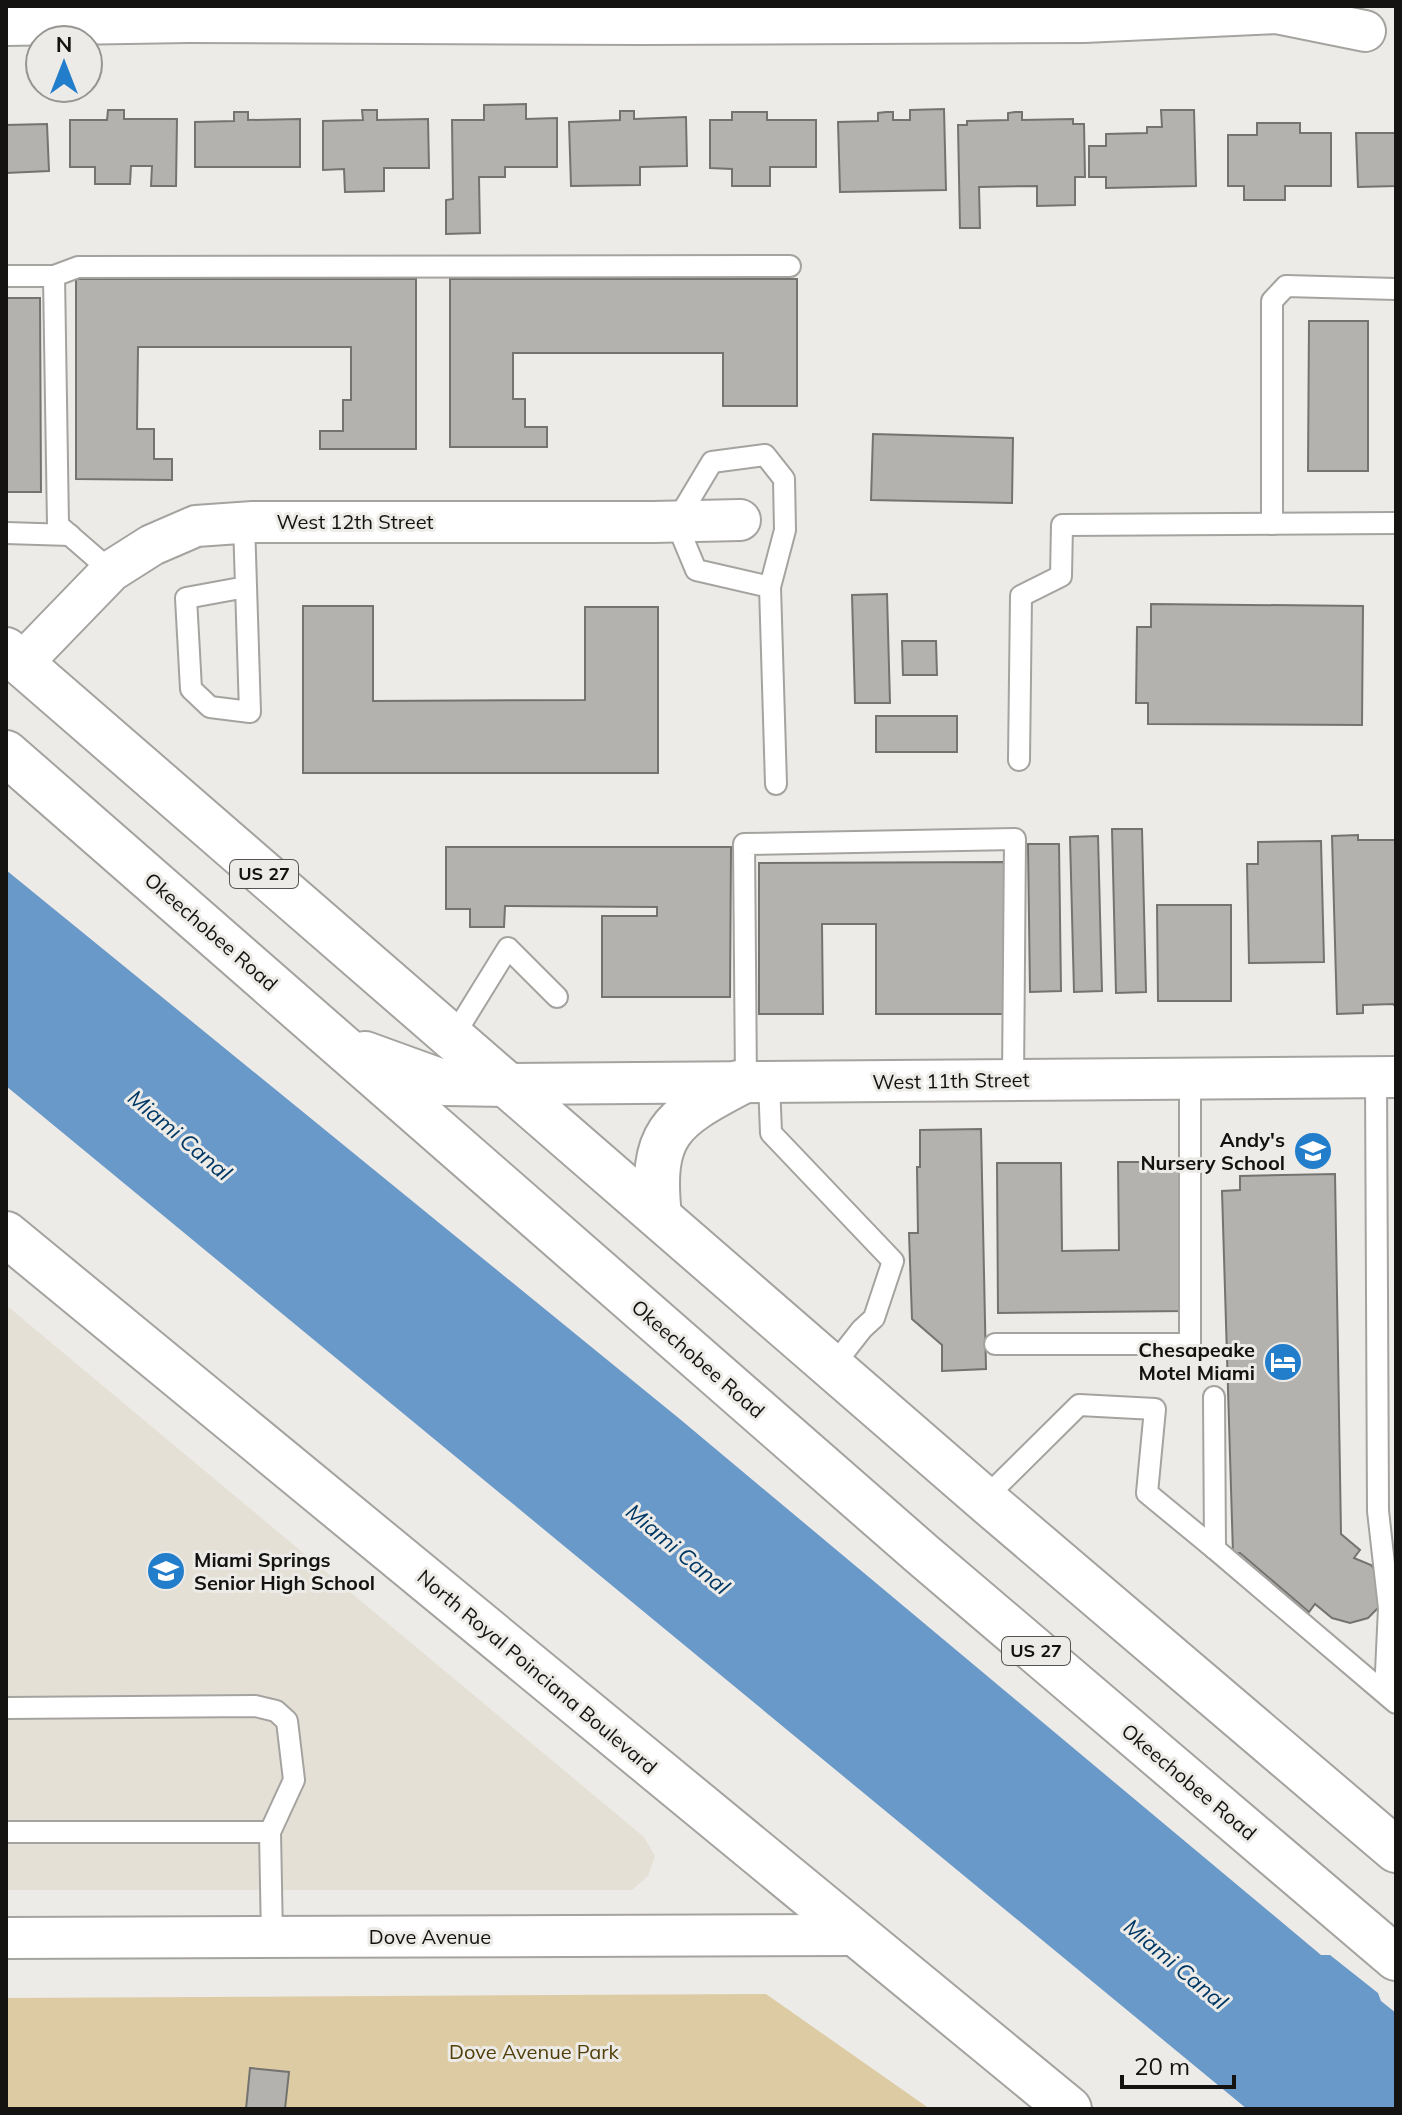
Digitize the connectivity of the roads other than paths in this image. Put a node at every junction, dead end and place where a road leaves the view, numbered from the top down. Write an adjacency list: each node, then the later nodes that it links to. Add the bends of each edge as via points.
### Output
1 (188, 14): 3 (street); 4 (street)
2 (1083, 14): 3 (street); 5 (street, via 1276,13)
3 (643, 15)
4 (6, 25)
5 (1365, 31)
6 (790, 266): 8 (lane, via 78,267)
7 (6, 276): 8 (lane)
8 (54, 276): 16 (lane, via 58,525)
9 (1396, 289): 14 (lane, via 1286,286 1272,301)
10 (740, 520): 11 (street, West 12th Street)
11 (676, 522): 12 (street, West 12th Street); 19 (lane, via 696,570); 19 (lane, via 712,462 765,455 784,479 785,530)
12 (244, 523): 17 (street, West 12th Street, via 196,526); 18 (lane)
13 (1396, 523): 14 (lane)
14 (1272, 524): 22 (lane, via 1062,525 1061,576 1021,596)
15 (6, 533): 16 (lane)
16 (70, 535): 17 (lane)
17 (111, 571): 20 (street, West 12th Street)
18 (246, 587): 18 (lane, via 186,598 191,689 210,707 250,712)
19 (770, 587): 23 (lane)
20 (11, 659): 25 (main road, US 27)
21 (6, 753): 26 (main road, Okeechobee Road / US 27)
22 (1019, 760)
23 (776, 784)
24 (557, 997): 25 (lane, via 508,948)
25 (453, 1037): 31 (main road, US 27)
26 (340, 1045): 31 (main road, via 445,1083); 47 (main road, Okeechobee Road / US 27, via 911,1545)
27 (1386, 1077): 28 (street, West 11th Street); 39 (lane, via 1378,1511 1389,1608)
28 (1190, 1079): 29 (street, West 11th Street); 34 (lane, via 1190,1344)
29 (1013, 1080): 30 (street, West 11th Street); 30 (lane, via 1015,839 744,844)
30 (751, 1083): 31 (street, West 11th Street); 32 (main road, via 695,1106 671,1128 657,1175); 35 (lane, via 771,1133 893,1261 874,1318)
31 (507, 1084): 32 (main road, US 27)
32 (659, 1216): 35 (main road, US 27)
33 (6, 1234): 44 (main road, North Royal Poinciana Boulevard)
34 (995, 1344)
35 (833, 1366): 37 (main road, US 27)
36 (1214, 1397): 38 (lane)
37 (984, 1499): 38 (lane, via 1079,1405 1155,1409 1147,1493); 43 (main road, US 27)
38 (1215, 1549): 39 (lane)
39 (1390, 1698)
40 (6, 1708): 42 (lane, via 255,1706 276,1711 287,1721 294,1780)
41 (6, 1832): 42 (lane)
42 (270, 1832): 46 (lane)
43 (1396, 1850)
44 (854, 1935): 46 (street, Dove Avenue); 48 (main road, North Royal Poinciana Boulevard)
45 (6, 1938): 46 (street, Dove Avenue)
46 (272, 1938)
47 (1396, 1958)
48 (1069, 2109)

